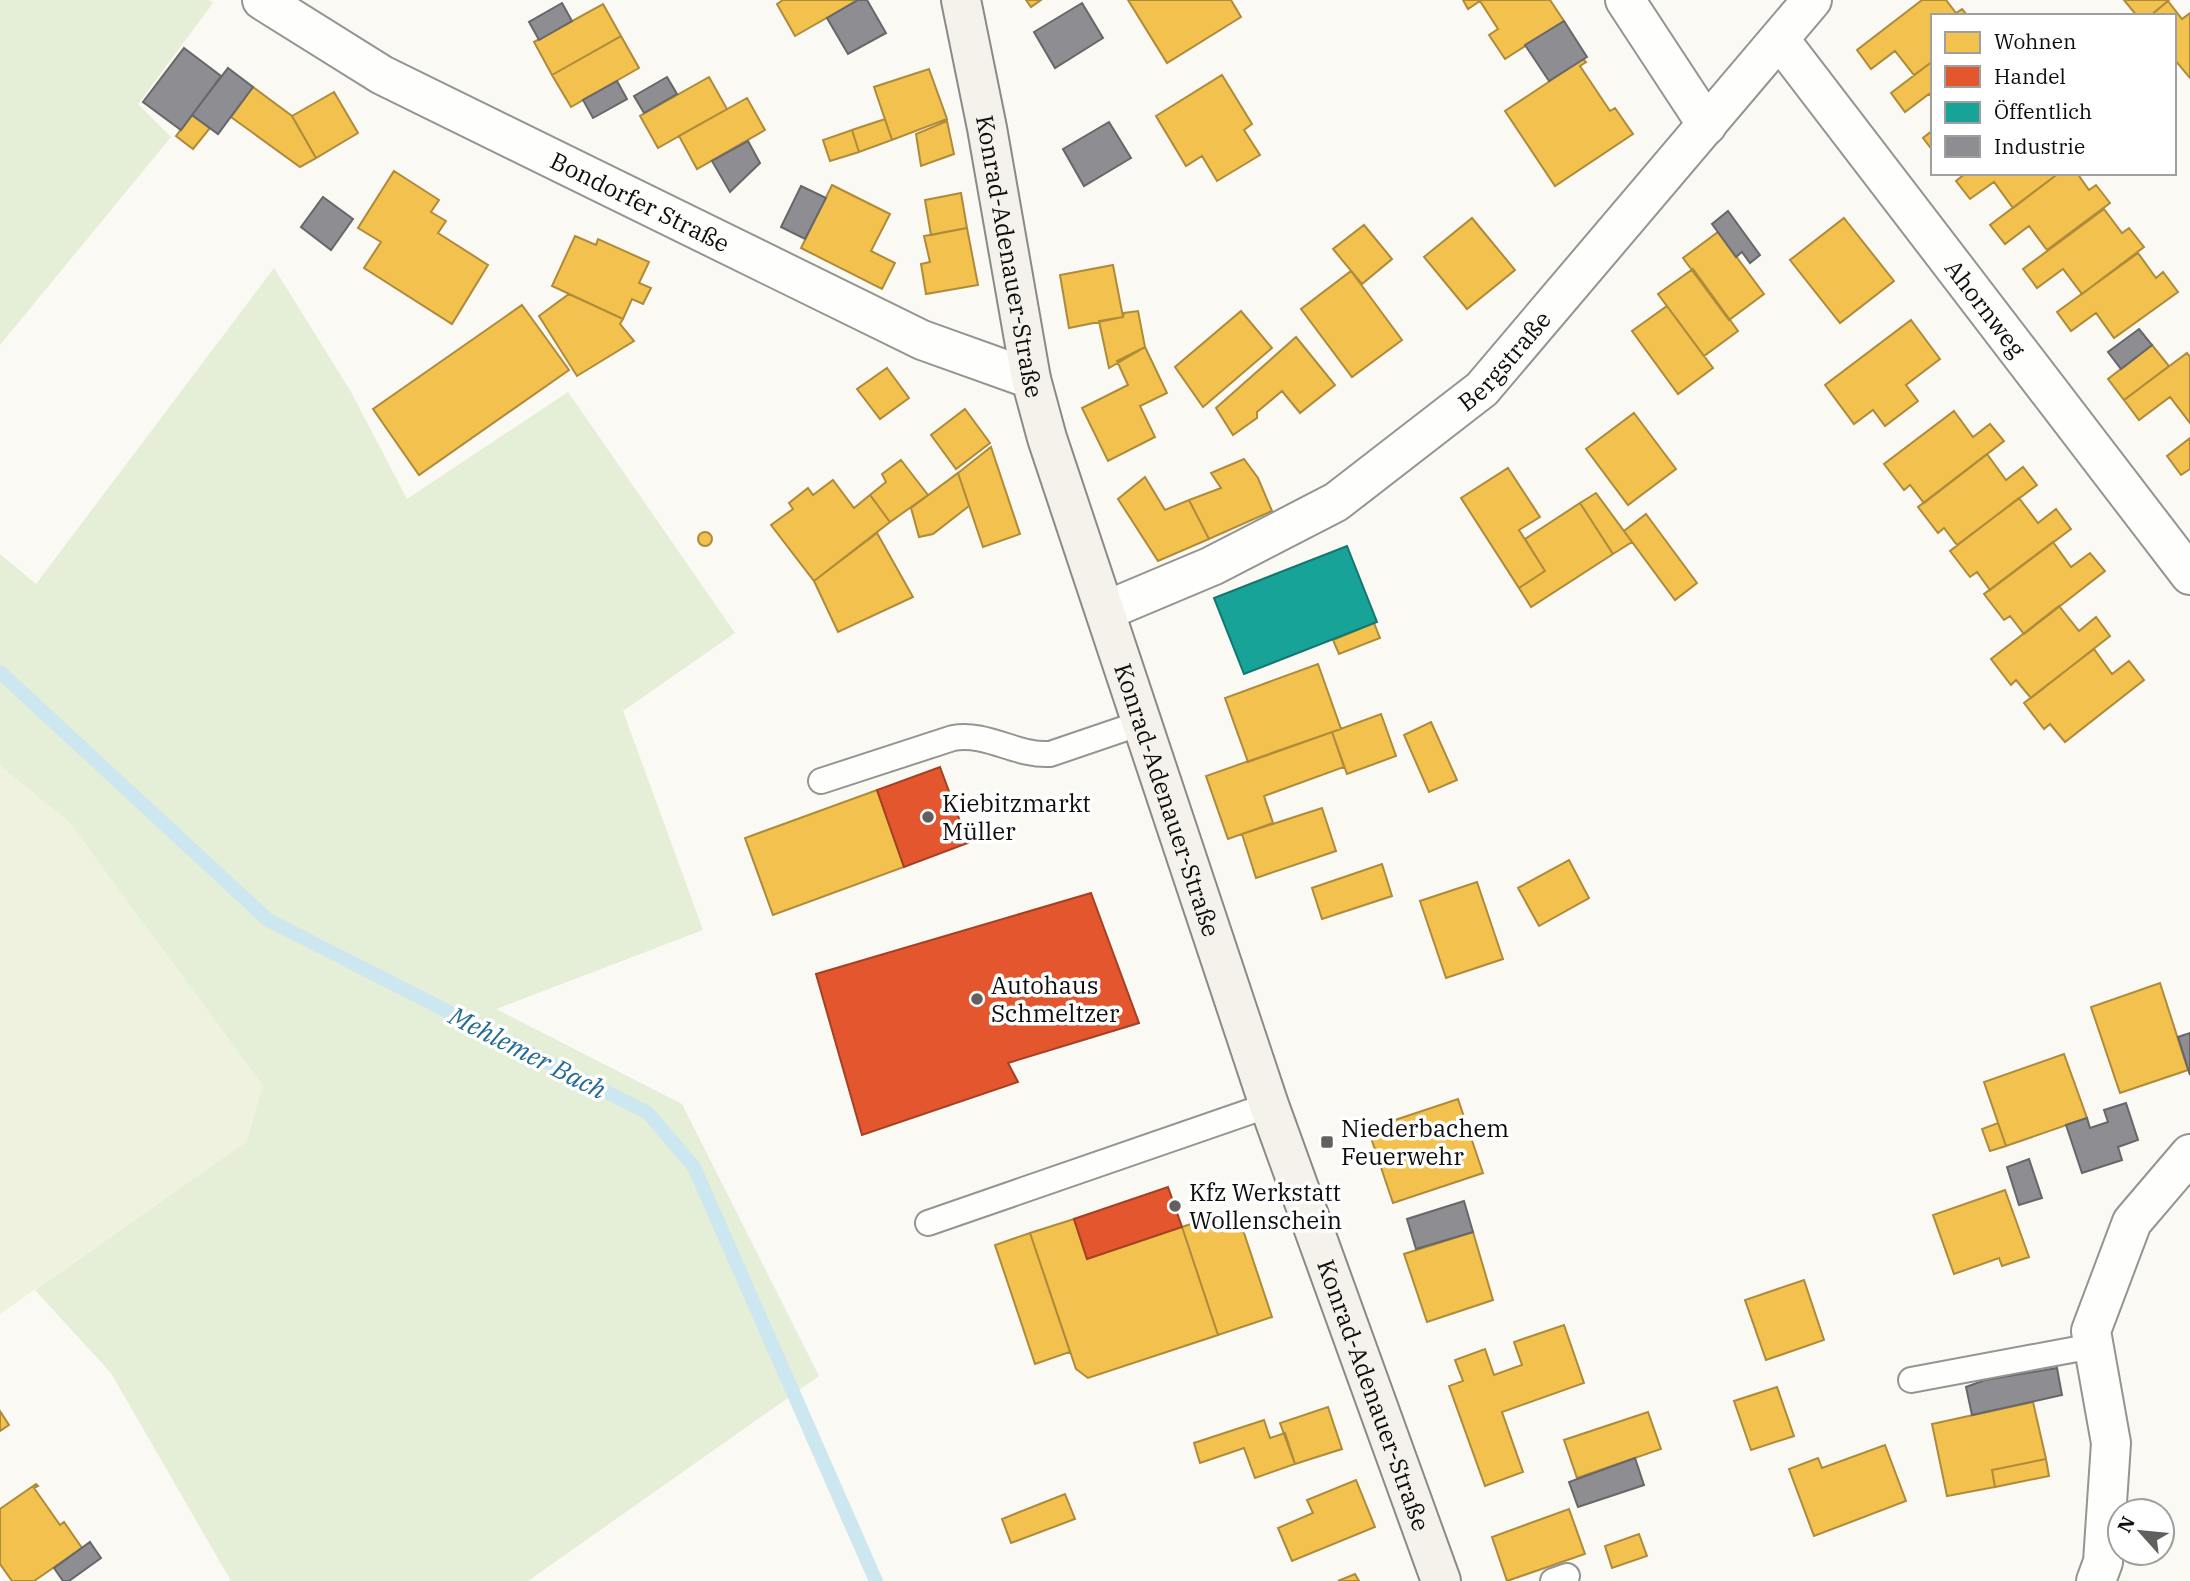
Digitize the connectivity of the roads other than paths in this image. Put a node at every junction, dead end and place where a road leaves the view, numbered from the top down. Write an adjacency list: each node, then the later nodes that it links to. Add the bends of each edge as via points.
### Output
1 (262, 0): 7 (street, Bondorfer Straße, via 394,81 922,340)
2 (961, 0): 7 (main road, Konrad-Adenauer-Straße)
3 (1625, 0): 6 (street)
4 (1812, 0): 5 (street, Bergstraße)
5 (1780, 40): 6 (street, Bergstraße); 8 (street, Ahornweg)
6 (1707, 125): 9 (street, Bergstraße, via 1482,389 1336,502 1212,566)
7 (1031, 379): 9 (main road, Konrad-Adenauer-Straße)
8 (2190, 575)
9 (1105, 611): 10 (main road, Konrad-Adenauer-Straße)
10 (1144, 722): 11 (lane, via 1050,754 968,736); 12 (main road, Konrad-Adenauer-Straße)
11 (821, 781)
12 (1269, 1105): 14 (lane); 17 (main road, Konrad-Adenauer-Straße)
13 (2190, 1154): 15 (street, via 2132,1222 2091,1331)
14 (928, 1223)
15 (2093, 1346): 16 (lane); 18 (street, via 2111,1443 2103,1562)
16 (1911, 1380)
17 (1441, 1581)
18 (2096, 1581)

